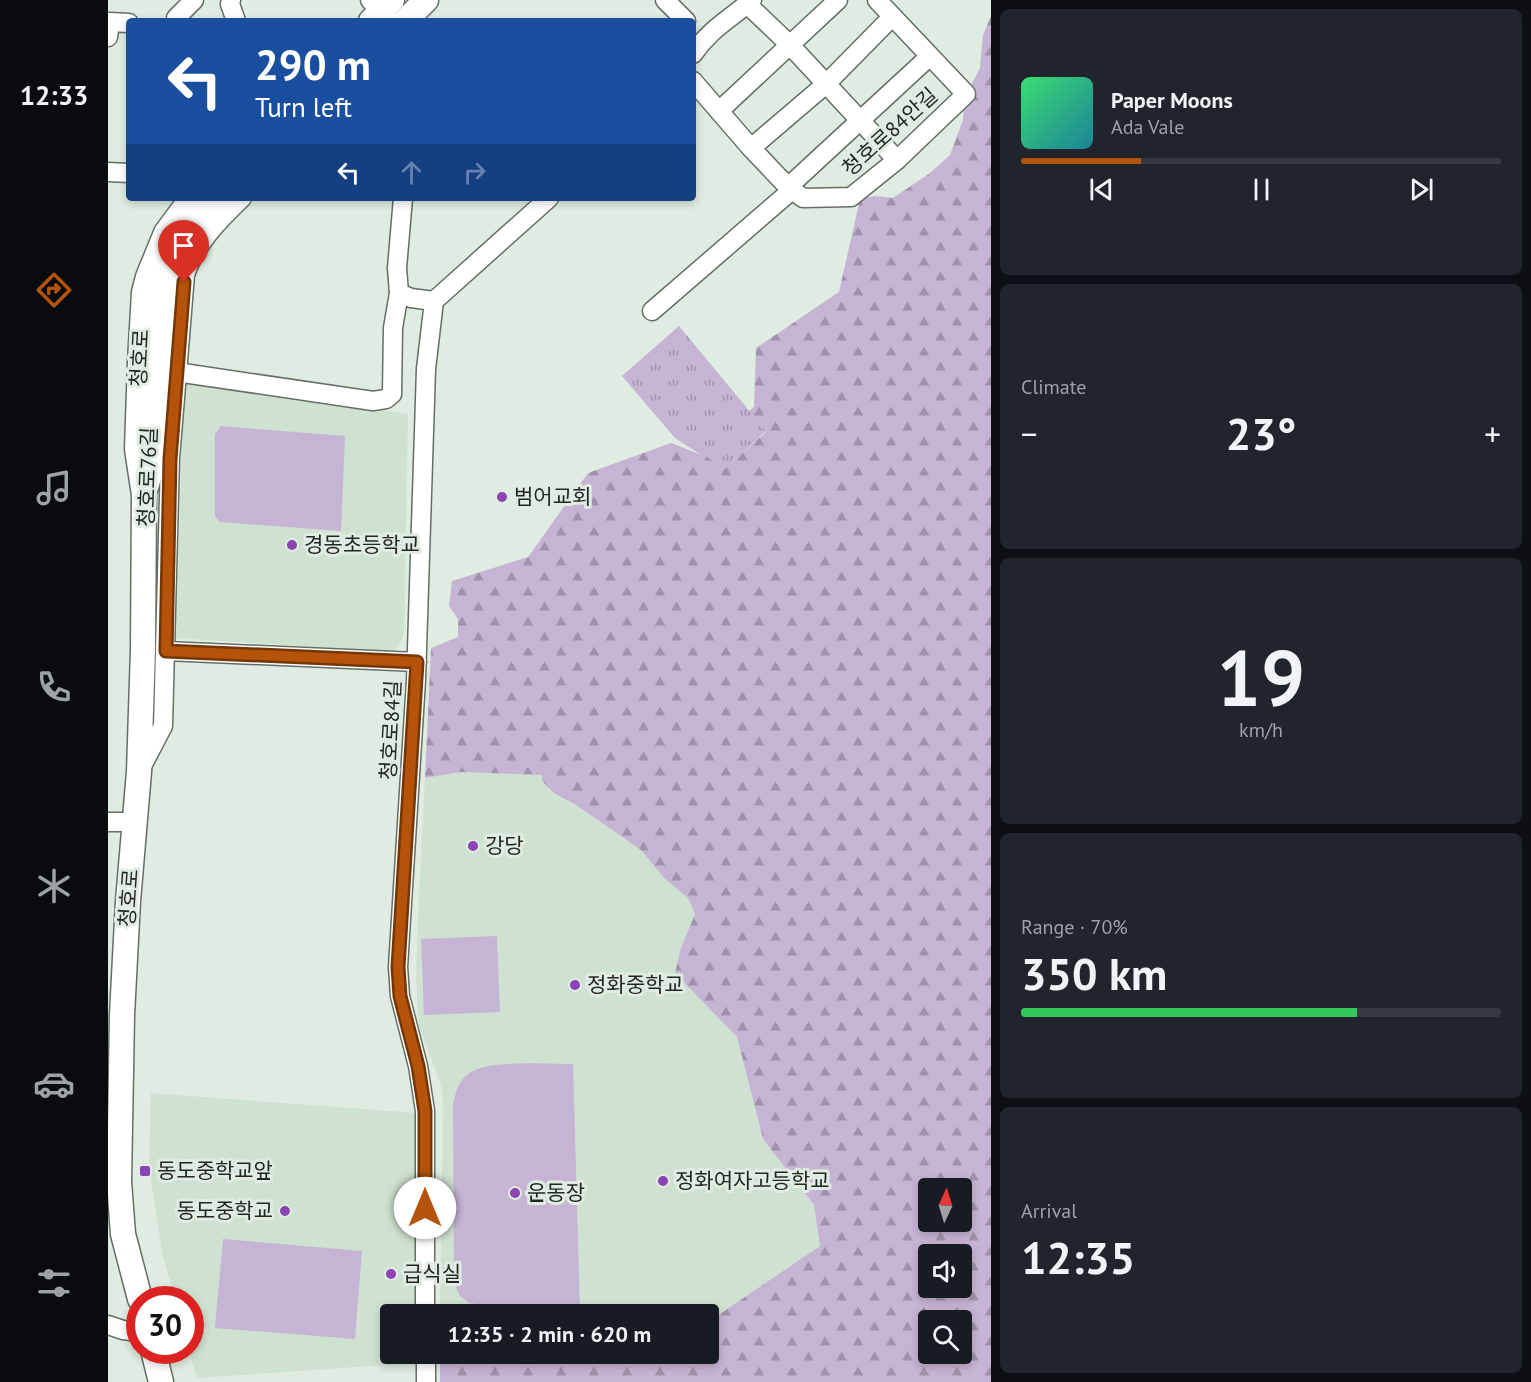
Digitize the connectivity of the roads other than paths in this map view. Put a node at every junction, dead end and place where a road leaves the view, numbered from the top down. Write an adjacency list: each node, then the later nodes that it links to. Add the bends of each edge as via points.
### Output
1 (176, 0): 10 (street)
2 (194, 0): 11 (street)
3 (231, 0): 12 (street)
4 (426, 0): 13 (main road)
5 (665, 0): 14 (street)
6 (838, 0): 18 (street)
7 (878, 0): 9 (street, 청호로84안길)
8 (749, 2): 16 (street, via 718,25); 18 (street)
9 (892, 17): 19 (street, 청호로84안길); 20 (street)
10 (176, 18)
11 (178, 18)
12 (235, 18)
13 (408, 18)
14 (683, 18)
15 (126, 23): 17 (street, via 110,22)
16 (698, 33)
17 (108, 37)
18 (789, 44): 20 (street); 22 (street)
19 (929, 57): 23 (street, 청호로84안길); 25 (street, 청호로84안길, via 966,94)
20 (826, 84): 23 (street); 24 (street)
21 (696, 85): 22 (street)
22 (718, 111): 24 (street)
23 (861, 120): 25 (street); 28 (street, 청호로84안길)
24 (751, 148): 28 (street)
25 (897, 160): 28 (street, 청호로84안길, via 851,197 802,198)
26 (108, 172): 27 (street)
27 (126, 173)
28 (790, 189): 36 (street, 청호로84안길)
29 (213, 201): 38 (main road, 청호로, via 191,227 169,272 160,357 157,450)
30 (239, 201): 37 (street, 청호로76길, via 199,245 190,261 182,296)
31 (403, 201): 34 (street, via 397,268)
32 (546, 201): 35 (street)
33 (174, 208): 38 (main road, 청호로, via 144,292 137,449)
34 (399, 293): 35 (street); 37 (street, via 393,328 392,394 386,399 373,401)
35 (434, 302): 40 (street, 청호로84길, via 423,441)
36 (652, 312)
37 (176, 372): 39 (street, 청호로76길)
38 (144, 495): 41 (main road, 청호로)
39 (166, 651): 40 (street); 41 (street, 청호로76길, via 163,726)
40 (417, 662): 45 (street, 청호로84길, via 398,967 400,996 425,1111)
41 (139, 772): 43 (main road, 청호로)
42 (108, 822): 43 (street)
43 (134, 822): 44 (main road, 청호로, via 122,1015 119,1182 123,1234)
44 (137, 1286)
45 (426, 1304)
46 (108, 1325): 47 (street)
47 (126, 1330)
48 (157, 1364): 50 (main road)
49 (426, 1364): 51 (street)
50 (162, 1382)
51 (426, 1382)

